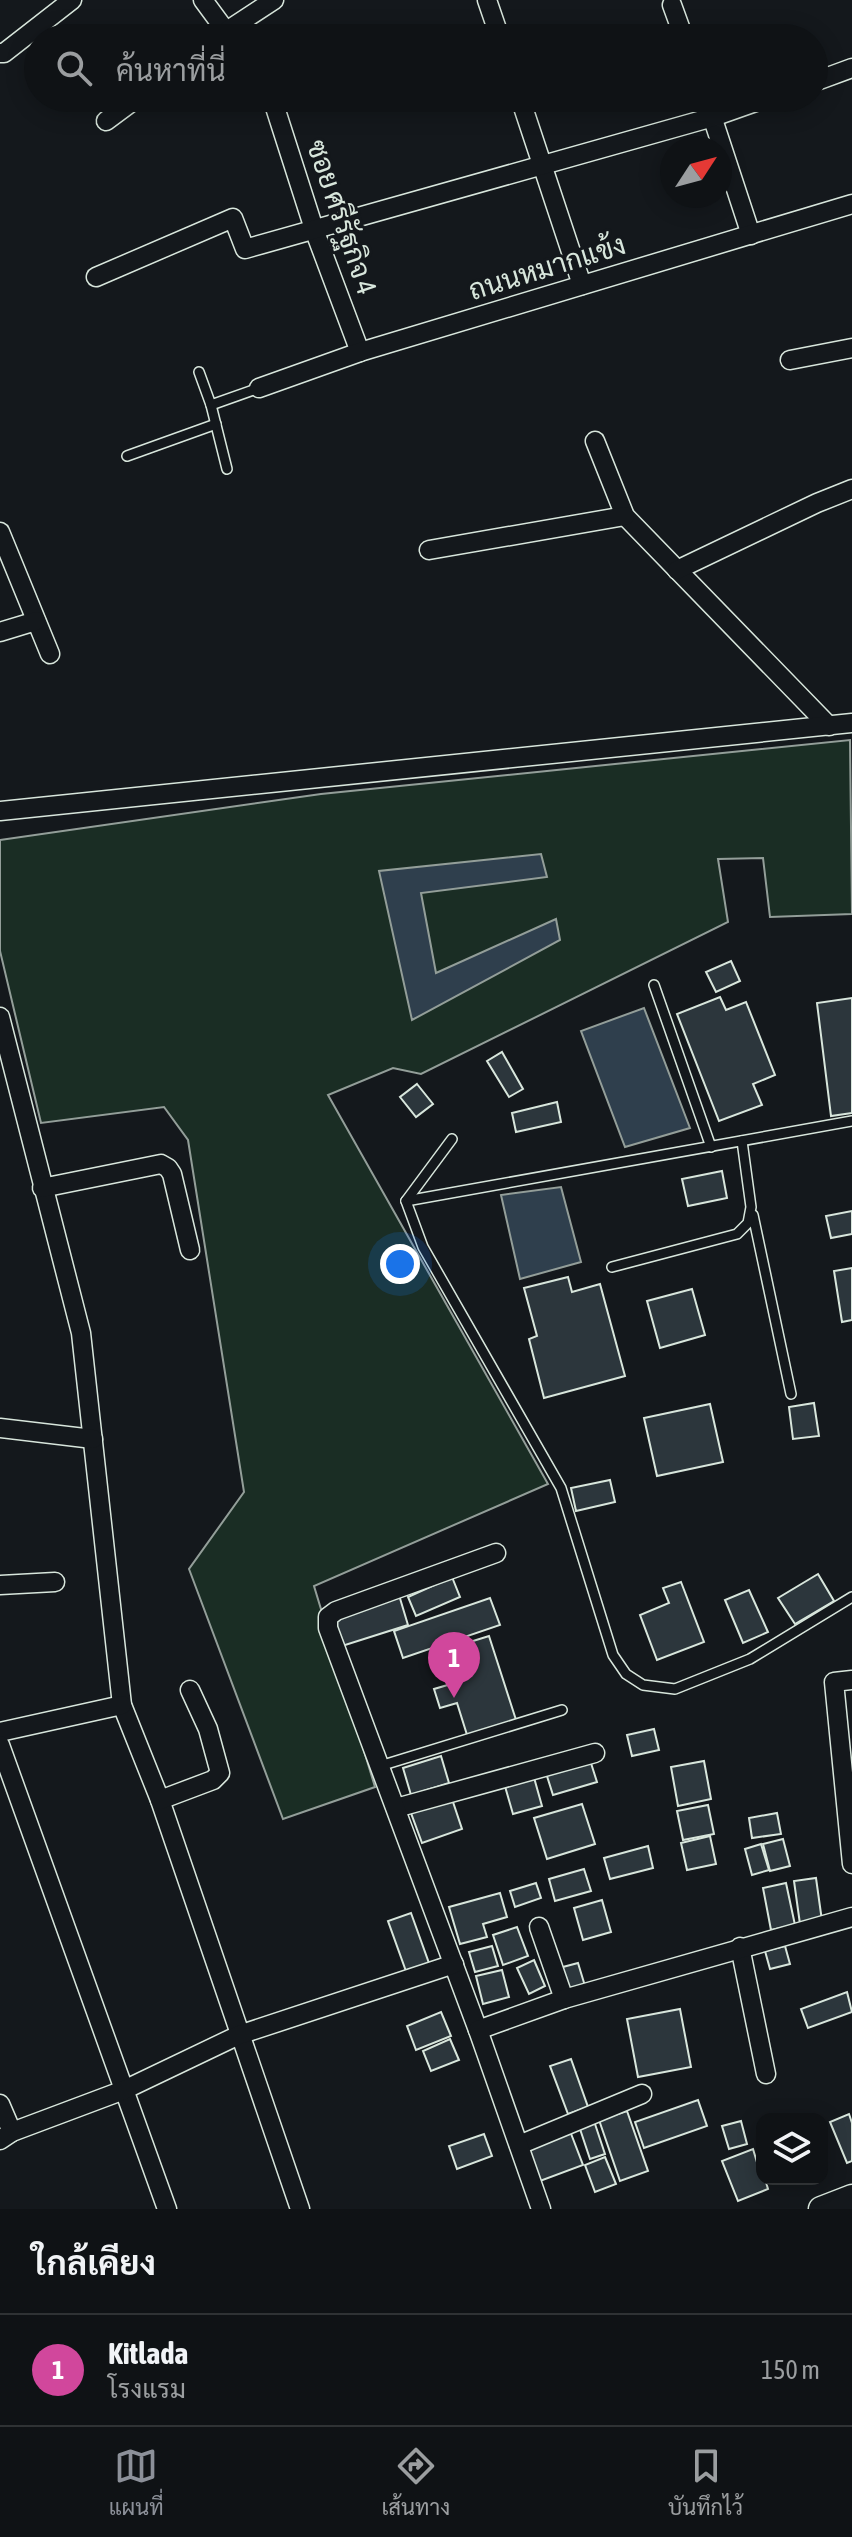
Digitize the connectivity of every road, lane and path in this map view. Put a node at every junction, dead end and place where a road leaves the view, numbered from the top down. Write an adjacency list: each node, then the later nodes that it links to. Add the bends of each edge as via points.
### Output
1 (72, 0): 6 (street)
2 (203, 0): 7 (street)
3 (274, 0): 8 (street)
4 (487, 0): 9 (street)
5 (672, 5): 10 (street)
6 (41, 24)
7 (218, 24)
8 (241, 24)
9 (495, 24)
10 (679, 24)
11 (24, 37): 12 (street)
12 (0, 53)
13 (852, 68): 14 (street)
14 (828, 77)
15 (118, 112): 21 (street)
16 (279, 112): 24 (street, ซอย ศรีรัฐกิจ 4)
17 (524, 112): 22 (street)
18 (711, 112): 20 (street)
19 (727, 112): 20 (street)
20 (713, 117): 22 (street); 25 (street)
21 (106, 121)
22 (541, 164): 24 (street); 27 (street)
23 (852, 204): 25 (street, ถนนหมากแข้ง)
24 (315, 232): 26 (street, via 245,249 233,218); 29 (street, ซอย ศรีรัฐกิจ 4)
25 (751, 235): 27 (street, ถนนหมากแข้ง)
26 (96, 277)
27 (582, 285): 29 (street, ถนนหมากแข้ง)
28 (852, 348): 30 (street)
29 (360, 352): 32 (street, ถนนหมากแข้ง)
30 (790, 360)
31 (199, 372): 33 (lane)
32 (259, 388): 33 (lane)
33 (211, 405): 34 (lane)
34 (216, 424): 36 (lane); 37 (lane)
35 (595, 441): 39 (street)
36 (127, 456)
37 (227, 469)
38 (852, 489): 43 (street)
39 (625, 516): 41 (street); 43 (street)
40 (0, 532): 42 (street)
41 (429, 550)
42 (6, 562): 44 (street)
43 (677, 570): 48 (street)
44 (36, 621): 45 (street); 46 (street)
45 (0, 632)
46 (50, 654)
47 (852, 723): 48 (street)
48 (829, 726): 49 (street)
49 (0, 811)
50 (654, 985): 55 (lane)
51 (0, 1017): 56 (street)
52 (852, 1121): 54 (lane)
53 (452, 1139): 57 (lane)
54 (742, 1141): 55 (lane); 58 (lane)
55 (711, 1147): 57 (lane)
56 (42, 1188): 59 (street, via 161,1164 172,1174); 63 (street, via 81,1333)
57 (406, 1201): 67 (lane, via 423,1247 561,1488 613,1655 626,1674 643,1685 675,1689 750,1659)
58 (751, 1207): 60 (lane, via 748,1223 737,1234); 61 (lane)
59 (190, 1250)
60 (612, 1267)
61 (791, 1394)
62 (0, 1428): 63 (street)
63 (93, 1439): 70 (street)
64 (496, 1553): 75 (street, via 328,1617)
65 (55, 1582): 66 (street)
66 (0, 1585)
67 (852, 1597)
68 (852, 1680): 78 (street, via 834,1682)
69 (190, 1690): 76 (street, via 220,1773)
70 (122, 1705): 72 (street); 76 (street)
71 (562, 1710): 75 (lane)
72 (0, 1732)
73 (0, 1745): 87 (street)
74 (595, 1753): 77 (street)
75 (380, 1766): 77 (street)
76 (160, 1800): 85 (street)
77 (396, 1808): 82 (street)
78 (852, 1864)
79 (852, 1917): 81 (street)
80 (539, 1927): 83 (street)
81 (740, 1947): 83 (street); 86 (street)
82 (454, 1964): 84 (street); 85 (street)
83 (564, 1999): 84 (street)
84 (478, 2030): 91 (street)
85 (239, 2035): 87 (street); 94 (street)
86 (766, 2074)
87 (124, 2090): 90 (street); 93 (street)
88 (642, 2094): 91 (street)
89 (0, 2104): 90 (street)
90 (6, 2136)
91 (519, 2145): 95 (street)
92 (852, 2197): 96 (street)
93 (167, 2209)
94 (300, 2209)
95 (541, 2209)
96 (821, 2209)

